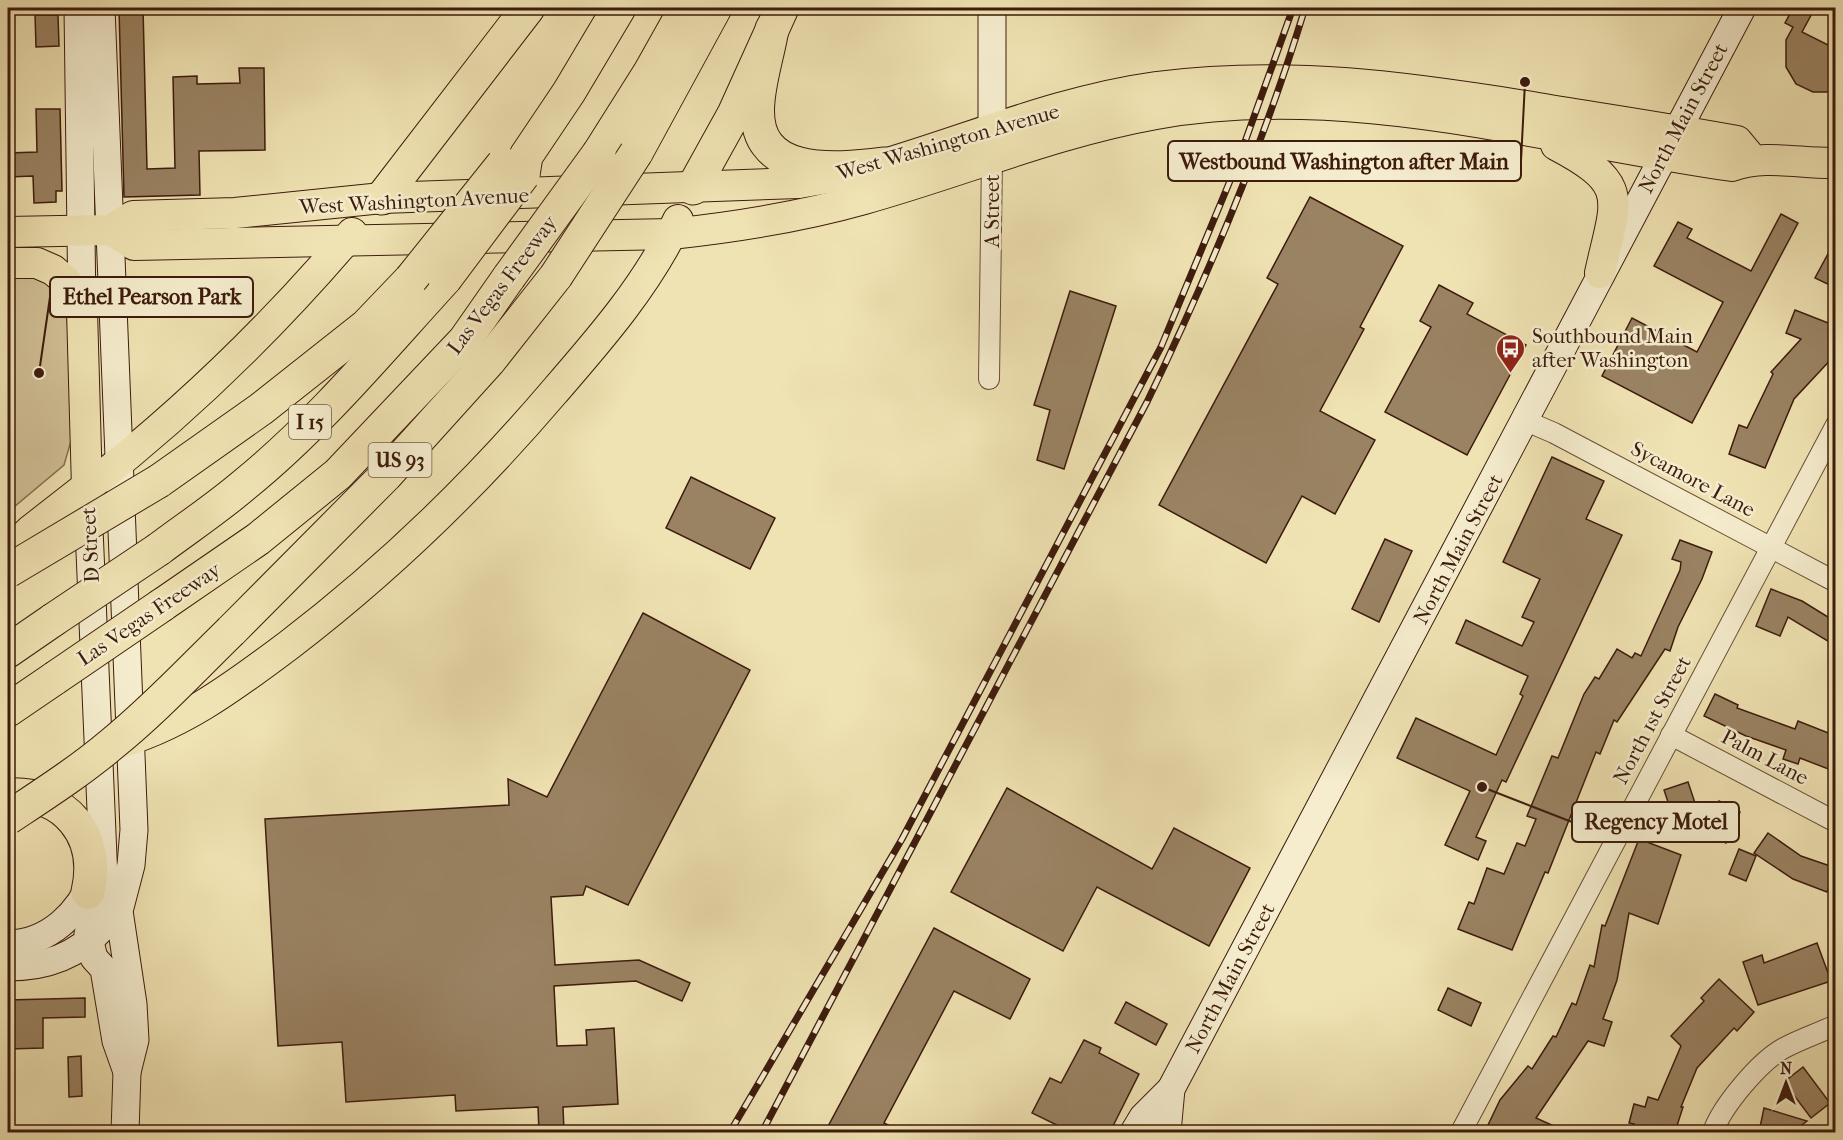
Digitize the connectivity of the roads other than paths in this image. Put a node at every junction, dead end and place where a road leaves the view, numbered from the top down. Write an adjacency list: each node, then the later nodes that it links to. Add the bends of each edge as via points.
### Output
1 (78, 8): 18 (main road, D Street)
2 (101, 8): 19 (main road, D Street)
3 (528, 8): 17 (highway)
4 (619, 8): 13 (highway, I 15)
5 (686, 8): 36 (highway, Las Vegas Freeway / I 15, bridge, via 599,153 465,340 338,474 258,539)
6 (715, 8): 41 (highway, US 93, bridge, via 636,153 556,276 489,361 387,475 167,695 114,743)
7 (992, 8): 11 (main road, A Street)
8 (1742, 8): 12 (main road, North Main Street)
9 (777, 18): 15 (highway, via 758,102 763,136 777,154 796,164 843,169); 16 (highway, via 734,114)
10 (1534, 134): 11 (main road, West Washington Avenue, via 1373,108 1287,103 1156,114); 12 (main road, West Washington Avenue); 24 (main road, via 1598,170 1610,184 1612,219)
11 (992, 143): 12 (main road, West Washington Avenue, via 1112,95 1241,80 1311,79 1453,95); 15 (main road, West Washington Avenue); 21 (main road, West Washington Avenue, via 874,196 752,225); 26 (street, A Street)
12 (1670, 143): 14 (main road, via 1732,166 1752,159); 24 (main road, North Main Street)
13 (526, 155): 33 (highway, bridge, via 503,164 411,279 366,326 243,422 159,481); 35 (highway, I 15, bridge, via 523,176 445,279 336,397 270,461 159,549)
14 (1836, 163)
15 (885, 164): 16 (main road, West Washington Avenue, via 800,183)
16 (693, 188): 17 (main road, West Washington Avenue); 21 (main road)
17 (382, 198): 19 (main road, West Washington Avenue, via 235,213 133,216); 22 (main road)
18 (81, 230): 19 (main road, West Washington Avenue); 20 (main road, West Washington Avenue); 25 (main road, D Street)
19 (111, 230): 22 (main road, West Washington Avenue, via 134,245); 29 (main road, D Street)
20 (8, 232)
21 (671, 234): 22 (main road, West Washington Avenue); 38 (main road, via 649,273 595,344 500,455 409,547 254,672 188,716)
22 (345, 241): 29 (main road, via 244,350)
23 (8, 263): 25 (main road, via 37,263 53,270 66,281)
24 (1600, 273): 27 (main road, North Main Street)
25 (82, 310): 30 (main road, D Street)
26 (989, 379)
27 (1526, 421): 31 (street, Sycamore Lane); 51 (main road, North Main Street)
28 (1836, 425): 31 (street, North 1st Street)
29 (120, 462): 30 (main road); 38 (main road, D Street)
30 (87, 488): 32 (highway); 38 (main road, D Street)
31 (1771, 547): 34 (street, Sycamore Lane); 37 (street, North 1st Street)
32 (8, 554)
33 (8, 572)
34 (1836, 582)
35 (8, 651)
36 (8, 710)
37 (1671, 735): 42 (street, Palm Lane); 55 (street, North 1st Street)
38 (115, 744): 39 (highway); 43 (main road, D Street); 45 (main road, D Street, via 134,846)
39 (8, 789)
40 (8, 795): 44 (highway, via 43,798 59,806 73,820 89,850 92,870)
41 (8, 818)
42 (1836, 822)
43 (103, 834): 44 (main road); 46 (main road, D Street, via 104,886)
44 (88, 892): 47 (main road, via 58,927 41,936)
45 (122, 895): 46 (main road, via 111,916); 50 (main road, D Street, via 119,918 135,1040)
46 (89, 941): 48 (main road, via 56,960); 50 (main road, D Street, via 94,958 104,969 116,1041)
47 (8, 944)
48 (8, 966)
49 (1836, 1025): 56 (street, via 1783,1048 1766,1062 1737,1093)
50 (127, 1072): 52 (main road, D Street)
51 (1171, 1089): 53 (main road, North Main Street); 54 (main road, North Main Street)
52 (125, 1132)
53 (1134, 1132)
54 (1167, 1132)
55 (1461, 1132)
56 (1713, 1132)

